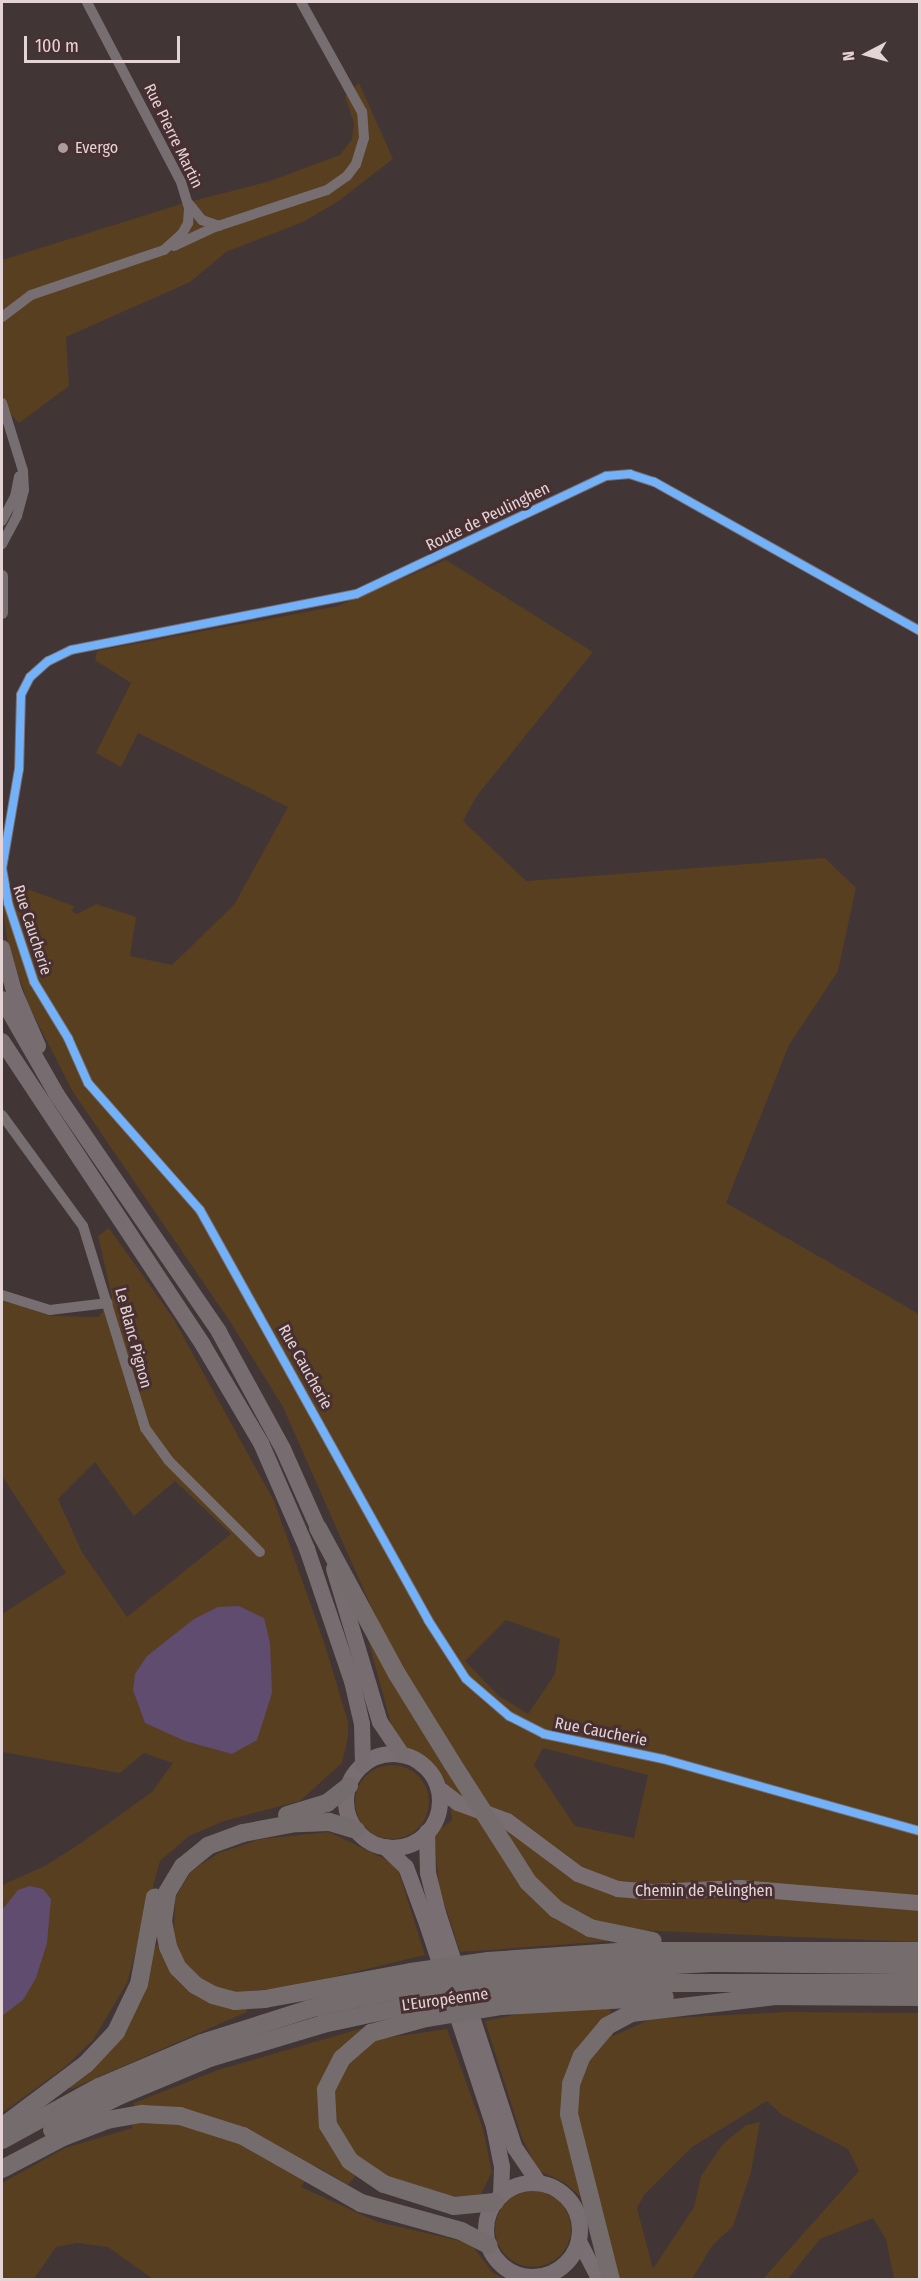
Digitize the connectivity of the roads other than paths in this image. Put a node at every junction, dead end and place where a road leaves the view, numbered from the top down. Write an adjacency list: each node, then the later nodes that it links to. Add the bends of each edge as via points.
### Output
1 (87, 2): 3 (street, Rue Pierre Martin)
2 (301, 2): 4 (street, via 360,105 365,123 362,151 352,171 333,187)
3 (188, 201): 4 (street, via 202,220); 5 (street, Rue Pierre Martin, via 186,227)
4 (219, 226): 5 (street)
5 (167, 248): 6 (street, via 31,295)
6 (2, 317)
7 (2, 403): 8 (street)
8 (19, 458): 9 (street, via 15,497); 10 (street, via 23,500)
9 (2, 521)
10 (2, 544)
11 (2, 576): 12 (street)
12 (2, 613)
13 (920, 631): 14 (street, Route de Peulinghen, via 654,482 618,474 586,484 356,594)
14 (71, 650): 33 (street, Rue Caucherie, via 48,661 30,676 19,707 19,769 2,868 27,966 92,1090 181,1187 212,1230 456,1666 495,1706 536,1732 713,1772)
15 (2, 948): 20 (highway, via 30,1031)
16 (2, 999): 20 (highway, via 40,1069)
17 (2, 1041): 21 (highway)
18 (2, 1058): 21 (highway, via 46,1126)
19 (2, 1115): 23 (street, Le Blanc Pignon, via 75,1212 90,1244)
20 (133, 1207): 24 (highway, via 240,1369)
21 (120, 1221): 27 (highway, via 232,1390 275,1473 307,1549 354,1687 363,1733)
22 (2, 1295): 23 (street, via 50,1310)
23 (108, 1303): 25 (street, Le Blanc Pignon, via 145,1428 168,1460)
24 (318, 1528): 26 (highway, via 353,1625 380,1722); 36 (highway, bridge, via 397,1674 452,1763 528,1882 556,1909 590,1928 645,1940)
25 (260, 1552)
26 (402, 1755): 27 (main road, via 382,1756); 29 (main road, via 424,1767)
27 (363, 1765): 28 (main road)
28 (349, 1786): 32 (main road, via 347,1811); 44 (highway, via 321,1806 226,1828 180,1854 157,1892 138,1984 121,2025 86,2064)
29 (438, 1788): 30 (main road, Chemin de Pelinghen, via 454,1801); 31 (main road, via 439,1806)
30 (476, 1809): 31 (main road, via 454,1813); 35 (main road, Chemin de Pelinghen, via 507,1821 571,1871 618,1889 652,1892 740,1888)
31 (430, 1828): 34 (main road, via 408,1845); 48 (main road, via 428,1873 438,1913 515,2148)
32 (356, 1830): 34 (main road); 41 (highway, via 336,1823 296,1823 234,1836 201,1851 178,1872 165,1900 163,1927 171,1955 183,1974 201,1990 235,2001)
33 (920, 1831)
34 (385, 1847): 49 (main road, via 406,1867 494,2127 502,2167)
35 (920, 1903)
36 (802, 1949): 37 (highway); 40 (highway, via 632,1951)
37 (920, 1951)
38 (920, 1965): 40 (highway, L'Européenne, via 716,1964)
39 (920, 1983): 40 (highway, L'Européenne)
40 (495, 1984): 41 (highway, L'Européenne, bridge); 41 (highway, bridge); 42 (highway, via 639,1997)
41 (419, 1994): 45 (highway, L'Européenne, via 309,2009 202,2043 99,2087); 46 (highway, L'Européenne, via 210,2058 118,2096); 49 (highway, via 342,2058 326,2090 328,2125 337,2144 356,2166 393,2188 461,2207)
42 (775, 1996): 43 (highway); 54 (highway, via 631,2013 602,2030 582,2056 571,2084 569,2114)
43 (920, 1998)
44 (2, 2127)
45 (2, 2140)
46 (2, 2160)
47 (2, 2169): 51 (highway, via 63,2137 107,2120 142,2114 180,2116 243,2136 361,2203 453,2228)
48 (539, 2183): 49 (main road, via 518,2185); 50 (main road, via 555,2189 571,2203 578,2218)
49 (498, 2199): 51 (main road, via 487,2221)
50 (578, 2239): 52 (main road, via 572,2255 560,2268); 53 (main road)
51 (489, 2245): 52 (main road, via 505,2267)
52 (541, 2278)
53 (599, 2280)
54 (611, 2280)

